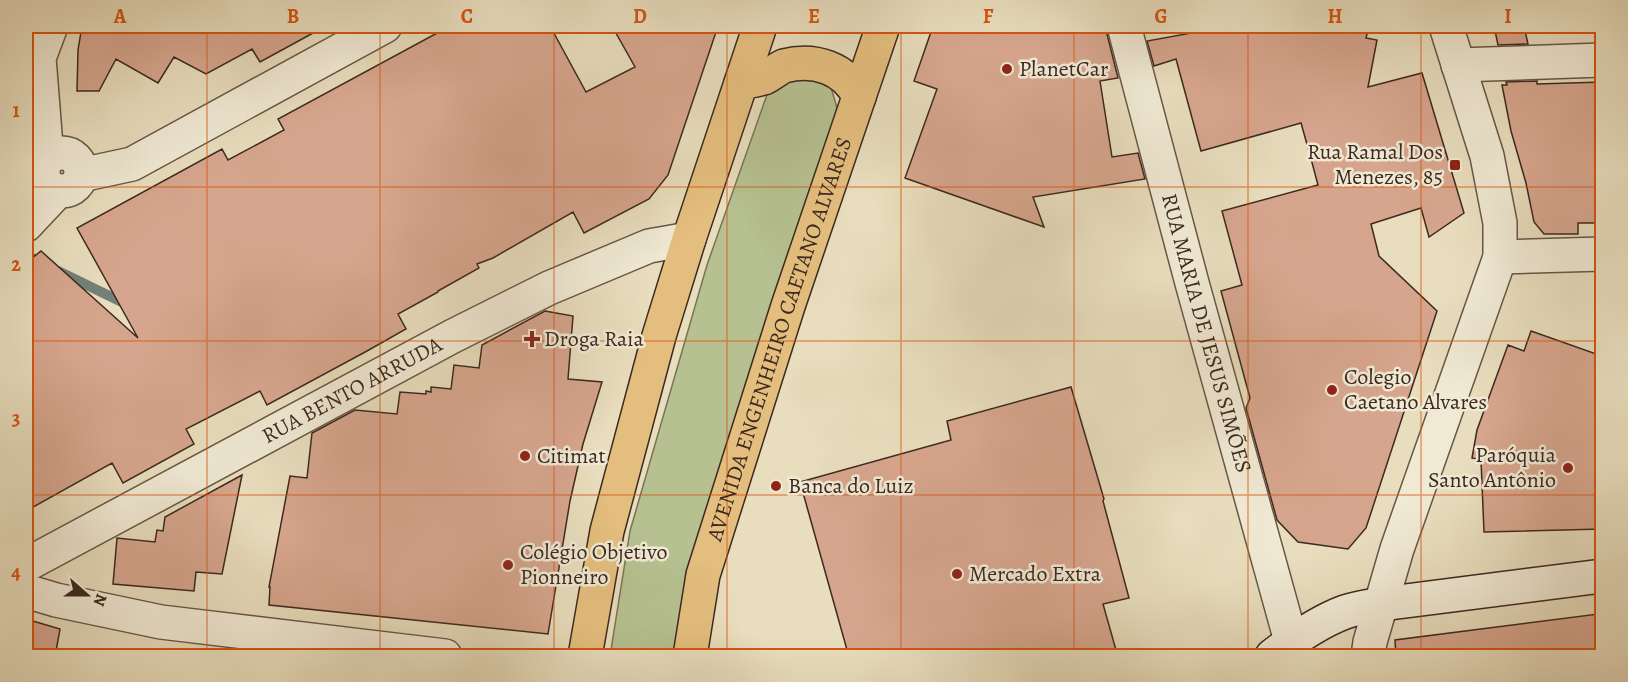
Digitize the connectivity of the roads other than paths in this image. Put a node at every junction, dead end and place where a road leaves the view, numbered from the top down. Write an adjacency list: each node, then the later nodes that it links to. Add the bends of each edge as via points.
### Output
1 (51, 26): 7 (street)
2 (385, 26): 12 (street, via 132,164)
3 (760, 26): 10 (main road)
4 (883, 26): 11 (main road, AVENIDA ENGENHEIRO CAETANO ALVARES)
5 (1124, 26): 22 (street, RUA MARIA DE JESUS SIMÕES, via 1192,283)
6 (1446, 26): 9 (street)
7 (32, 60): 12 (street)
8 (1602, 60): 9 (street)
9 (1458, 65): 17 (street, via 1487,156 1500,223)
10 (741, 83): 11 (main road, via 764,78 781,67 810,63 841,75 854,86); 15 (main road)
11 (859, 98): 25 (main road, AVENIDA ENGENHEIRO CAETANO ALVARES, via 703,575)
12 (62, 169): 13 (street); 14 (street)
13 (26, 211)
14 (26, 225)
15 (689, 239): 18 (street, RUA BENTO ARRUDA, via 649,246 506,309); 24 (main road, via 607,531)
16 (1602, 254): 17 (street)
17 (1500, 257): 21 (street, via 1397,549)
18 (26, 565)
19 (1602, 576): 21 (street)
20 (26, 591): 23 (street, via 161,622)
21 (1382, 604): 22 (street, via 1347,611 1320,623); 26 (street)
22 (1281, 649)
23 (445, 657)
24 (585, 657)
25 (690, 657)
26 (1368, 657)

